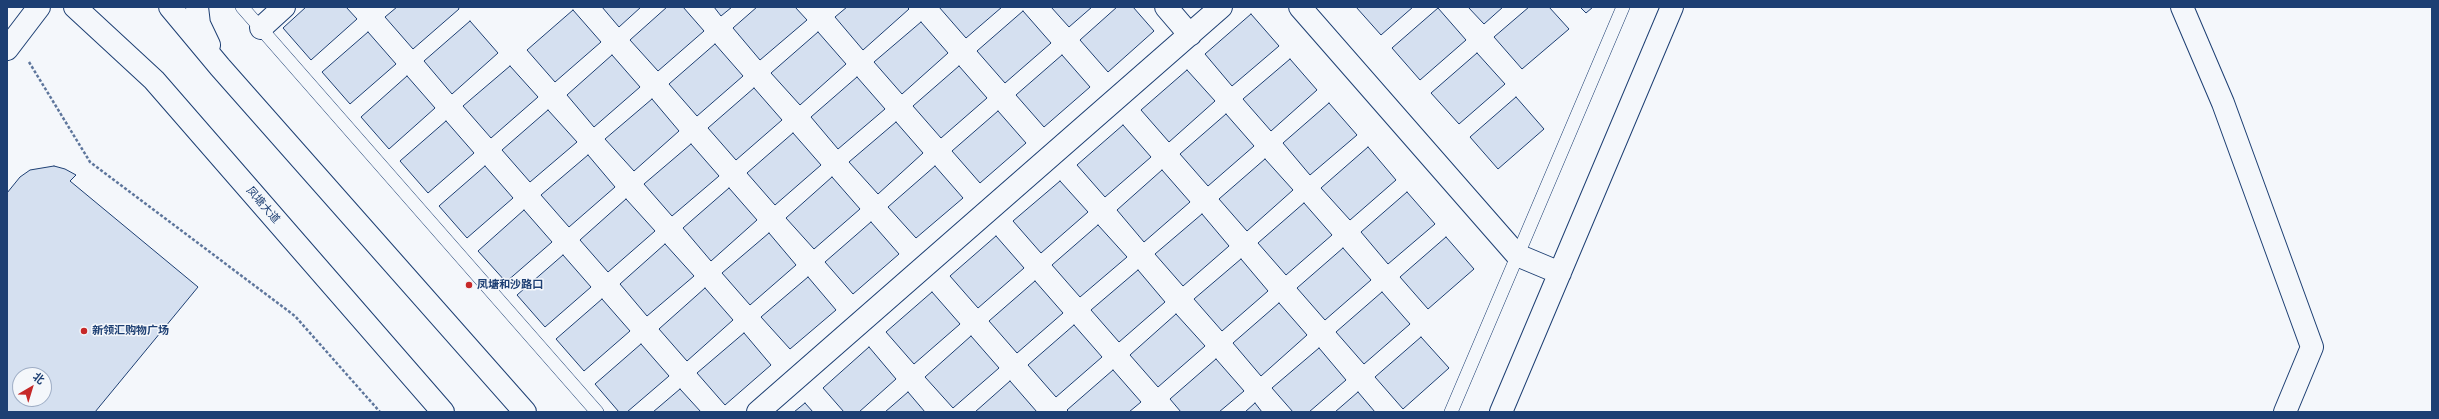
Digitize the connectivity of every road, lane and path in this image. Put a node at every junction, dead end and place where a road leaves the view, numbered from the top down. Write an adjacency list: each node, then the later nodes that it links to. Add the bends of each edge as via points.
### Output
1 (39, 7): 15 (street)
2 (75, 7): 20 (street, 凤塘大道, via 154,80)
3 (170, 7): 16 (street)
4 (197, 7): 16 (street, via 200,24)
5 (242, 7): 13 (lane)
6 (284, 7): 13 (street)
7 (1166, 7): 14 (street)
8 (1221, 7): 14 (street)
9 (1300, 7): 17 (street)
10 (1623, 7): 17 (lane)
11 (1672, 7): 18 (street)
12 (2182, 7): 26 (street, via 2224,103 2312,347)
13 (261, 28): 22 (lane)
14 (1190, 34): 23 (street)
15 (11, 44): 19 (path, via 90,162 295,316)
16 (220, 67): 21 (street)
17 (1517, 255): 18 (street); 24 (lane)
18 (1560, 273): 25 (street)
19 (380, 412)
20 (443, 412)
21 (525, 412)
22 (597, 412)
23 (758, 412)
24 (1451, 412)
25 (1501, 412)
26 (2285, 412)

